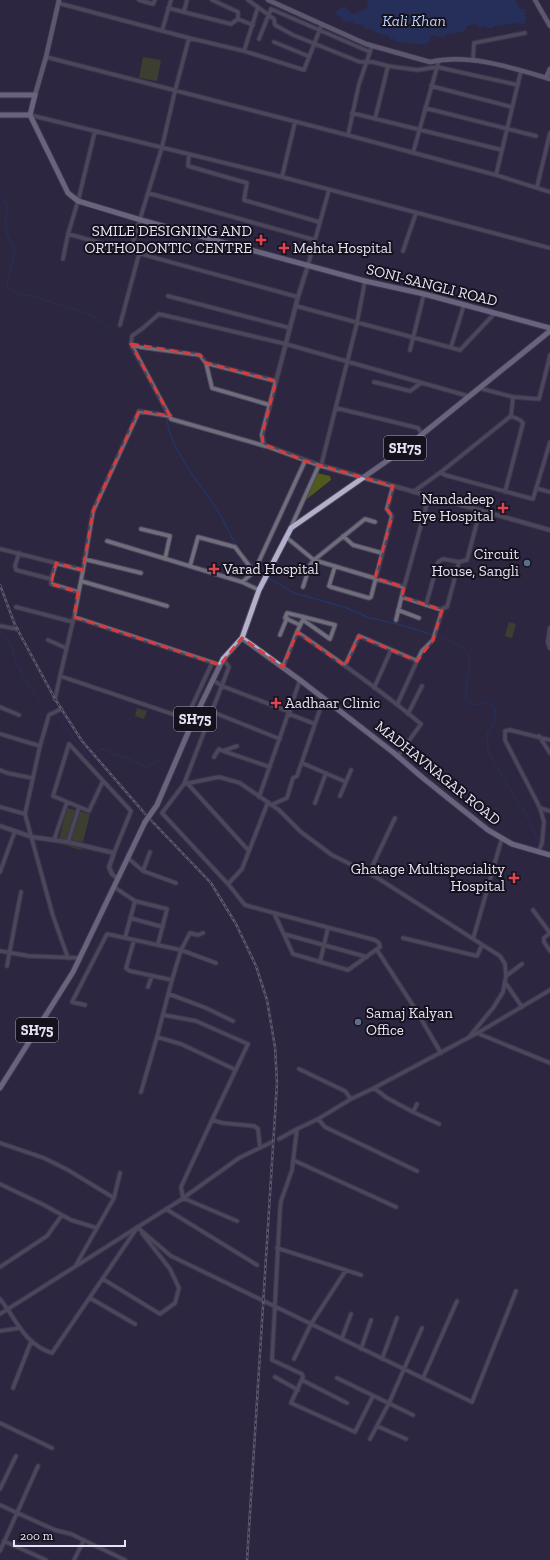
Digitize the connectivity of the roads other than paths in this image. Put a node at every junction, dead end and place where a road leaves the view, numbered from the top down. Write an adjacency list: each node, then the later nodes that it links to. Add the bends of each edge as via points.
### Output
1 (139, 0): 2 (street, via 153,4)
2 (154, 0)
3 (171, 0): 12 (street)
4 (187, 0): 14 (street)
5 (212, 0): 16 (street, via 238,12)
6 (248, 0): 11 (street)
7 (268, 0): 10 (main road)
8 (536, 0): 19 (main road)
9 (59, 1): 21 (street); 31 (main road)
10 (274, 2): 13 (street); 17 (main road)
11 (258, 7): 15 (street); 18 (street)
12 (168, 8): 14 (street); 21 (street)
13 (271, 9): 15 (street); 20 (street)
14 (184, 11): 16 (street, via 231,24)
15 (268, 15): 24 (street); 26 (street, via 274,19 275,25)
16 (238, 19): 18 (street)
17 (322, 24): 20 (street); 27 (main road)
18 (253, 25): 28 (street)
19 (550, 26)
20 (319, 30): 26 (street); 29 (street)
21 (162, 31): 23 (street)
22 (525, 33): 33 (street, via 474,43)
23 (189, 38): 28 (street); 42 (street)
24 (259, 39)
25 (274, 42): 30 (street)
26 (314, 43): 30 (street); 34 (street, via 360,62)
27 (372, 46): 29 (street); 32 (main road, via 430,62)
28 (244, 51): 30 (street, via 304,70)
29 (370, 52): 34 (street)
30 (308, 56)
31 (46, 57): 42 (street); 43 (main road)
32 (439, 60): 33 (main road); 36 (street)
33 (473, 60): 38 (main road)
34 (367, 62): 35 (street); 47 (street)
35 (388, 66): 36 (street, via 417,70); 50 (street)
36 (437, 67): 40 (street); 41 (street)
37 (550, 69): 39 (main road)
38 (521, 71): 39 (main road); 40 (street)
39 (548, 78)
40 (518, 85): 45 (street)
41 (431, 86): 45 (street); 46 (street)
42 (175, 91): 51 (street); 58 (street)
43 (35, 94): 44 (main road); 49 (main road)
44 (0, 95)
45 (512, 107): 52 (street)
46 (425, 108): 52 (street); 53 (street)
47 (352, 113): 50 (street); 56 (street)
48 (0, 115): 49 (main road)
49 (30, 115): 54 (street); 68 (main road, via 68,193)
50 (375, 119): 53 (street)
51 (295, 122): 56 (street); 63 (street)
52 (507, 128): 57 (street); 59 (street)
53 (419, 130): 59 (street); 60 (street)
54 (95, 131): 58 (street); 68 (street)
55 (550, 133): 64 (street)
56 (348, 135): 60 (street)
57 (536, 136)
58 (162, 147): 61 (street); 67 (street)
59 (502, 150): 62 (street)
60 (413, 153): 62 (street)
61 (189, 154): 63 (street); 71 (street, via 188,166 247,183 244,200)
62 (496, 175): 64 (street)
63 (282, 177): 65 (street)
64 (537, 187): 66 (street)
65 (329, 190): 69 (street); 71 (street)
66 (550, 192)
67 (148, 193): 70 (street); 73 (street)
68 (78, 201): 70 (main road, SONI-SANGLI ROAD / SH75); 72 (street)
69 (416, 213): 74 (street); 75 (street)
70 (141, 220): 76 (street); 79 (main road, SONI-SANGLI ROAD / SH75)
71 (319, 222): 73 (street)
72 (68, 234): 76 (street); 78 (street)
73 (315, 240): 79 (street)
74 (550, 248)
75 (403, 250)
76 (130, 252): 77 (street)
77 (139, 254): 83 (street); 88 (street)
78 (62, 258)
79 (308, 265): 80 (main road, SONI-SANGLI ROAD / SH75); 83 (street)
80 (365, 281): 81 (main road, SONI-SANGLI ROAD / SH75); 87 (street)
81 (424, 294): 84 (main road, SONI-SANGLI ROAD / SH75); 91 (street)
82 (168, 296): 89 (street)
83 (298, 297): 85 (street)
84 (464, 305): 86 (main road, SONI-SANGLI ROAD / SH75); 94 (street)
85 (296, 306): 87 (street); 89 (street)
86 (495, 313): 90 (main road, SONI-SANGLI ROAD / SH75); 94 (street, via 460,350)
87 (357, 322): 91 (street); 97 (street)
88 (120, 325)
89 (290, 328): 93 (street)
90 (550, 329): 103 (main road, SH75)
91 (414, 337): 94 (street); 95 (street)
92 (131, 344): 93 (street, via 132,336 159,314); 98 (street, via 200,356); 108 (street)
93 (286, 344): 97 (street); 100 (street)
94 (451, 347)
95 (410, 350)
96 (550, 355): 99 (street)
97 (347, 362): 102 (street); 107 (street)
98 (206, 363): 100 (street); 106 (street, via 212,388)
99 (549, 364): 105 (street, via 539,399)
100 (276, 381): 106 (street)
101 (374, 382): 102 (street, via 410,391)
102 (421, 383): 104 (street)
103 (479, 388): 104 (main road, SH75); 105 (street)
104 (468, 396): 110 (main road, SH75)
105 (513, 397): 109 (street)
106 (270, 405): 112 (street, via 262,435 263,443)
107 (336, 408): 110 (street, via 418,428); 114 (street)
108 (170, 416): 112 (street, via 171,419); 134 (street, via 139,411 92,511)
109 (511, 416): 115 (street); 120 (street, via 523,423)
110 (422, 434): 116 (main road, SH75)
111 (550, 442): 118 (street)
112 (267, 447): 113 (street)
113 (305, 461): 114 (street); 142 (street)
114 (320, 465): 116 (street); 125 (street)
115 (441, 472): 119 (street); 120 (street)
116 (364, 478): 117 (street); 125 (main road, SH75)
117 (393, 486): 119 (street); 133 (street, via 387,509 392,516)
118 (536, 488): 120 (street, via 533,498); 121 (street)
119 (413, 492): 122 (street)
120 (505, 492)
121 (550, 492)
122 (429, 496): 123 (street); 149 (street)
123 (480, 511): 127 (street); 137 (street, via 467,560)
124 (375, 522): 128 (street, via 365,519)
125 (291, 528): 129 (main road, SH75)
126 (141, 529): 135 (street, via 170,536)
127 (550, 530)
128 (344, 536): 133 (street, via 352,546); 136 (street)
129 (286, 537): 136 (street); 150 (main road, SH75)
130 (107, 541): 135 (street)
131 (0, 549): 132 (street)
132 (18, 553): 138 (street); 145 (street, via 16,570)
133 (382, 553): 144 (street)
134 (84, 559): 141 (street); 143 (street)
135 (165, 559): 139 (street)
136 (314, 560): 140 (street); 148 (street)
137 (459, 562): 153 (street, via 438,562); 157 (street, via 447,607)
138 (56, 563): 141 (street); 145 (street)
139 (190, 566): 142 (street, via 198,537 235,547); 147 (street)
140 (335, 566): 144 (street); 144 (street, via 329,586 333,588 368,598 371,597)
141 (83, 570): 146 (street)
142 (254, 572): 147 (street)
143 (142, 573)
144 (375, 578): 149 (street)
145 (51, 579): 151 (street, via 54,585)
146 (81, 581): 151 (street); 154 (street)
147 (242, 582): 150 (street)
148 (303, 587)
149 (404, 587): 152 (street)
150 (260, 590): 169 (main road, SH75)
151 (78, 592): 161 (street)
152 (402, 597): 153 (street); 156 (street)
153 (426, 605): 157 (street)
154 (167, 606)
155 (16, 607): 161 (street)
156 (398, 610): 160 (street); 162 (street)
157 (442, 610): 175 (street, via 432,640)
158 (287, 618): 159 (street, via 287,613); 163 (street); 168 (street)
159 (303, 618): 159 (street, via 336,625 330,639); 163 (street)
160 (419, 618)
161 (74, 620): 171 (street); 176 (street)
162 (396, 620)
163 (300, 625): 167 (street)
164 (0, 626): 166 (street)
165 (550, 628): 172 (street)
166 (18, 629)
167 (297, 632): 178 (street); 179 (street)
168 (280, 635)
169 (242, 638): 174 (main road, SH75); 179 (main road, MADHAVNAGAR ROAD)
170 (48, 640): 171 (street)
171 (66, 648): 180 (street)
172 (550, 648)
173 (391, 650): 175 (street); 178 (street, via 359,636); 185 (street)
174 (223, 659): 177 (main road, SH75); 183 (street, via 229,667)
175 (417, 661): 188 (street)
176 (212, 664): 177 (street); 196 (street)
177 (220, 665): 181 (main road, SH75)
178 (345, 666): 185 (street)
179 (283, 667): 182 (main road, MADHAVNAGAR ROAD)
180 (60, 676): 187 (street); 196 (street)
181 (213, 680): 183 (street); 190 (main road, SH75)
182 (300, 680): 186 (main road, MADHAVNAGAR ROAD); 193 (street)
183 (222, 686): 192 (street); 193 (street)
184 (422, 686): 194 (street)
185 (374, 688): 188 (street)
186 (324, 698): 198 (street); 207 (main road, MADHAVNAGAR ROAD)
187 (55, 699)
188 (397, 705): 194 (street)
189 (0, 707): 195 (street)
190 (200, 707): 192 (street); 197 (main road, SH75)
191 (61, 709): 203 (street, via 49,715)
192 (212, 713): 201 (street); 217 (street)
193 (289, 713): 198 (street); 201 (street)
194 (408, 714): 207 (street, via 421,724)
195 (19, 715)
196 (186, 719): 197 (street)
197 (193, 721): 241 (main road, SH75, bridge, via 157,805 145,822)
198 (315, 724): 209 (street)
199 (0, 734): 203 (street)
200 (539, 736): 202 (street); 206 (street); 226 (street, via 505,731 505,740)
201 (280, 739): 210 (street)
202 (550, 740)
203 (40, 746): 214 (street)
204 (238, 746): 205 (street)
205 (223, 751): 208 (street, via 219,750); 210 (street)
206 (550, 753)
207 (398, 756): 233 (main road, MADHAVNAGAR ROAD, via 473,818)
208 (214, 757)
209 (302, 763): 213 (street); 223 (street, via 287,798)
210 (270, 767): 219 (street)
211 (0, 770): 214 (street)
212 (351, 770): 216 (street)
213 (326, 773): 216 (street); 222 (street)
214 (32, 778): 228 (street)
215 (103, 781): 220 (street, via 69,744 53,796); 225 (street, via 89,811); 239 (street, via 131,811)
216 (346, 782): 218 (street)
217 (185, 783): 219 (street, via 219,777 240,783); 236 (street); 247 (street, via 162,813)
218 (340, 796)
219 (259, 797): 221 (street)
220 (67, 802): 225 (street); 234 (street)
221 (268, 802): 223 (street); 236 (street)
222 (315, 803)
223 (271, 805): 244 (street, via 332,855)
224 (0, 807): 228 (street)
225 (79, 807): 235 (street)
226 (540, 808): 227 (street); 238 (street, via 544,826)
227 (550, 811)
228 (25, 814): 232 (street)
229 (395, 818): 244 (street)
230 (0, 826): 231 (street)
231 (15, 831): 232 (street); 243 (street)
232 (32, 838): 234 (street); 272 (street, via 53,916)
233 (502, 838): 238 (main road, MADHAVNAGAR ROAD, via 512,844); 261 (street)
234 (54, 840): 235 (street)
235 (68, 842): 239 (street)
236 (249, 851): 247 (street, via 242,870)
237 (150, 852): 242 (street)
238 (539, 852): 240 (main road, MADHAVNAGAR ROAD)
239 (114, 853): 245 (street, via 110,866 112,874)
240 (550, 855)
241 (128, 858): 242 (street); 245 (main road, SH75)
242 (143, 871): 246 (street)
243 (0, 872)
244 (369, 873): 261 (street)
245 (118, 879): 248 (main road, SH75)
246 (176, 883)
247 (228, 884): 252 (street, via 245,905)
248 (114, 887): 250 (street); 273 (main road, SH75)
249 (20, 892): 270 (street)
250 (135, 901): 253 (street); 254 (street, via 167,909)
251 (533, 910): 257 (street)
252 (274, 913): 255 (street); 258 (street)
253 (130, 918): 254 (street); 259 (street)
254 (163, 927): 263 (street)
255 (328, 928): 264 (street); 267 (street, via 375,940 380,947)
256 (203, 933): 266 (street, via 198,935 190,932)
257 (550, 933): 268 (street, via 544,938 544,942)
258 (284, 934): 264 (street); 274 (street, via 292,954)
259 (125, 938): 262 (street); 285 (street, via 107,934 72,1002)
260 (403, 938): 265 (street, via 477,956)
261 (474, 939): 265 (street)
262 (134, 940): 263 (street); 278 (street, via 126,968)
263 (158, 944): 266 (street)
264 (324, 945): 271 (street); 274 (street)
265 (482, 945): 279 (street, via 500,956 506,964)
266 (181, 950): 275 (street); 280 (street)
267 (377, 950): 271 (street); 292 (street)
268 (550, 950)
269 (0, 951): 270 (street)
270 (9, 952): 272 (street); 277 (street)
271 (367, 957): 274 (street, via 348,970)
272 (68, 958): 273 (street)
273 (80, 958): 296 (main road, SH75)
274 (320, 962)
275 (216, 963)
276 (522, 964): 279 (street)
277 (7, 966)
278 (152, 976): 280 (street); 282 (street)
279 (506, 976): 281 (street)
280 (172, 980): 284 (street)
281 (505, 982): 286 (street); 291 (street, via 503,992 493,1008)
282 (148, 987)
283 (550, 990): 286 (street)
284 (169, 994): 287 (street); 288 (street)
285 (85, 1005)
286 (522, 1007): 289 (street)
287 (164, 1015): 290 (street); 295 (street, via 196,1021 248,1044)
288 (233, 1021)
289 (477, 1033): 291 (street); 293 (street)
290 (157, 1037): 295 (street, via 182,1044); 298 (street)
291 (466, 1039): 292 (street)
292 (441, 1053): 297 (street)
293 (550, 1063)
294 (299, 1069): 299 (street, via 345,1091)
295 (236, 1070): 303 (street)
296 (0, 1088)
297 (374, 1088): 299 (street); 301 (street)
298 (141, 1092)
299 (351, 1099): 302 (street)
300 (417, 1104): 301 (street)
301 (413, 1112): 304 (street)
302 (318, 1119): 305 (street); 311 (street, via 325,1127)
303 (212, 1120): 309 (street, via 254,1126 258,1130); 315 (street, via 181,1187)
304 (438, 1124)
305 (297, 1129): 306 (street); 310 (street)
306 (278, 1139)
307 (272, 1142): 309 (street)
308 (0, 1143): 314 (street, via 44,1158)
309 (260, 1148): 315 (street, via 239,1158)
310 (293, 1160): 316 (street); 322 (street, via 280,1204)
311 (417, 1171)
312 (120, 1173): 314 (street)
313 (0, 1184): 318 (street)
314 (114, 1198): 321 (street)
315 (183, 1198): 317 (street); 319 (street)
316 (396, 1207)
317 (166, 1209): 320 (street); 325 (street)
318 (62, 1215): 321 (street); 323 (street, via 47,1236)
319 (237, 1221)
320 (137, 1227): 324 (street); 328 (street); 328 (street, via 170,1269 179,1288 175,1302 160,1314); 333 (street, via 171,1256)
321 (97, 1228): 324 (street)
322 (277, 1248): 326 (street); 333 (street)
323 (0, 1266)
324 (76, 1266): 334 (street)
325 (257, 1266)
326 (346, 1270): 327 (street); 340 (street)
327 (361, 1275)
328 (103, 1279): 330 (street)
329 (516, 1291): 352 (street, via 472,1402)
330 (90, 1298): 339 (street); 345 (street, via 52,1353 42,1350)
331 (0, 1299): 334 (street)
332 (457, 1301): 352 (street)
333 (276, 1307): 340 (street); 353 (street, via 272,1360 302,1374)
334 (8, 1309): 335 (street); 341 (street)
335 (0, 1314)
336 (351, 1314): 344 (street)
337 (397, 1318): 348 (street)
338 (372, 1320): 346 (street)
339 (135, 1324)
340 (311, 1324): 344 (street); 347 (street)
341 (20, 1328): 343 (street); 345 (street)
342 (422, 1328): 349 (street)
343 (0, 1331)
344 (342, 1338): 346 (street)
345 (32, 1342): 354 (street)
346 (361, 1349): 348 (street)
347 (294, 1359)
348 (382, 1359): 349 (street)
349 (404, 1369): 352 (street); 358 (street)
350 (275, 1377): 355 (street)
351 (337, 1378): 356 (street)
352 (423, 1378)
353 (302, 1380): 355 (street); 357 (street)
354 (13, 1388)
355 (298, 1390): 356 (street, via 291,1403 355,1432)
356 (373, 1396): 358 (street)
357 (347, 1403)
358 (389, 1403): 359 (street); 361 (street)
359 (413, 1415)
360 (0, 1423): 364 (street)
361 (377, 1426): 362 (street); 363 (street)
362 (370, 1439)
363 (406, 1439)
364 (52, 1448)
365 (16, 1456): 367 (street)
366 (38, 1466): 369 (street)
367 (0, 1489)
368 (0, 1505): 369 (street)
369 (17, 1512): 370 (street); 371 (street)
370 (84, 1540): 374 (street); 375 (street)
371 (4, 1541): 372 (street); 373 (street)
372 (0, 1551)
373 (45, 1560)
374 (74, 1560)
375 (125, 1560)

